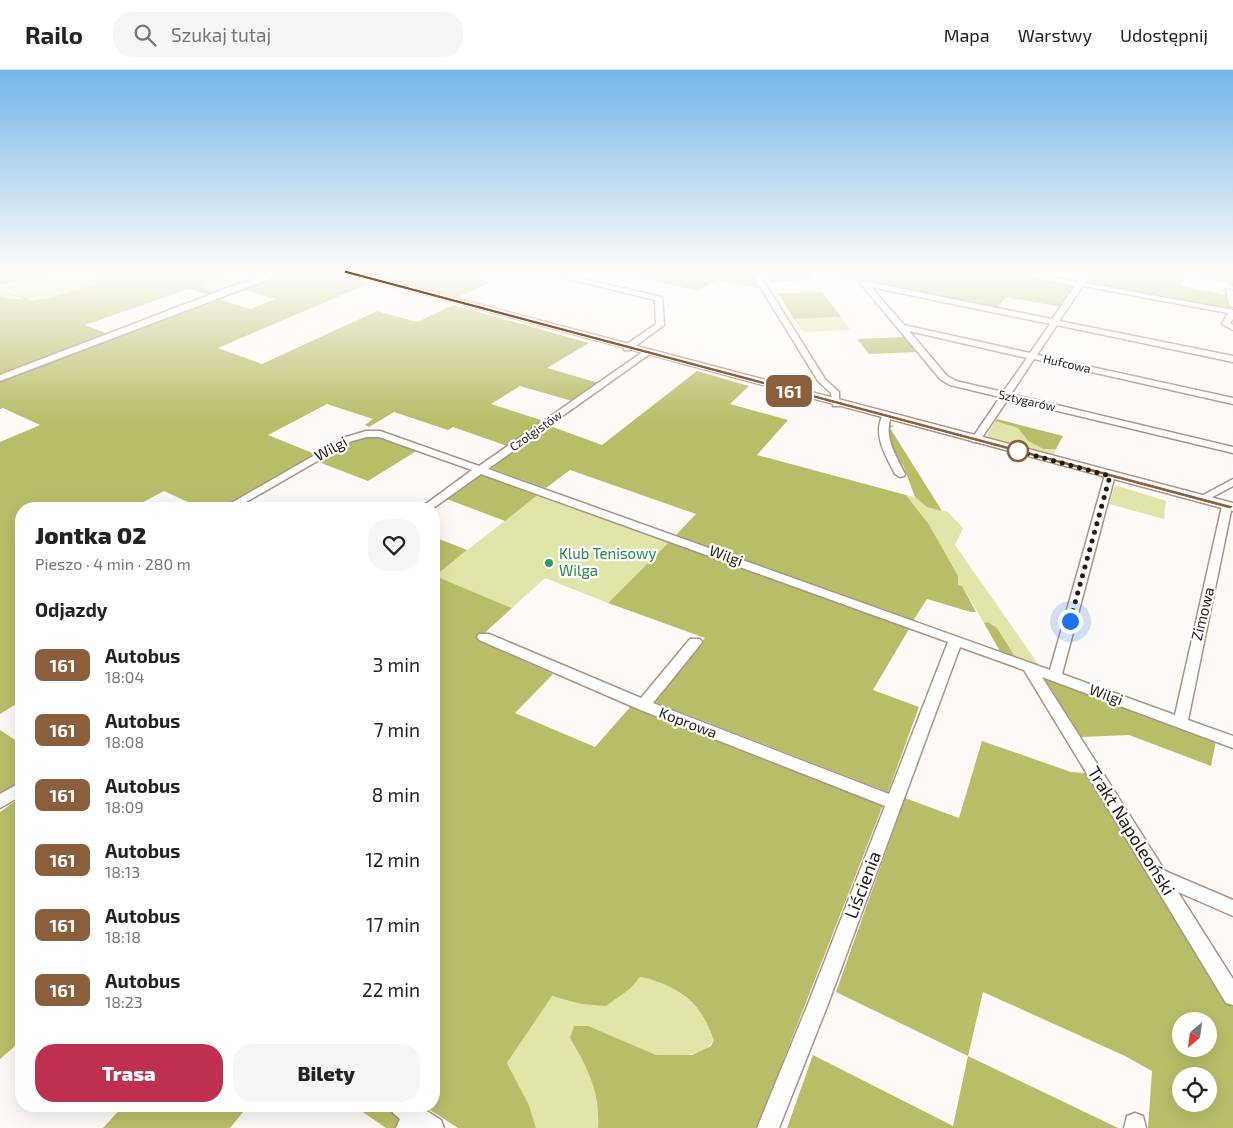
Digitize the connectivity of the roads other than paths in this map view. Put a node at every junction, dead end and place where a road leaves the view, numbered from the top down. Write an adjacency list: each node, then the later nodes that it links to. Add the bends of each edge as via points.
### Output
1 (148, 321): 13 (street)
2 (529, 321): 9 (street)
3 (660, 321): 9 (street, via 660,325)
4 (786, 321): 16 (street, via 822,380 834,392)
5 (897, 321): 8 (street, Sztygarów)
6 (1048, 321): 7 (street, Sztygarów)
7 (1056, 323): 11 (street); 12 (street)
8 (902, 327): 11 (street, Hufcowa); 14 (street, Sztygarów, via 948,381)
9 (627, 348): 10 (street)
10 (647, 353): 16 (street); 20 (street, Czołgistów)
11 (1033, 356): 14 (street); 15 (street, Hufcowa)
12 (1233, 359)
13 (0, 378)
14 (1005, 396): 18 (street); 19 (street, Sztygarów)
15 (1233, 401)
16 (836, 404): 17 (street)
17 (886, 417): 18 (street); 21 (street, via 883,433)
18 (976, 440): 22 (street)
19 (1233, 450)
20 (482, 469): 25 (street, Wilgi, via 380,434 366,434 349,439); 26 (street, Czołgistów); 29 (street, Wilgi)
21 (900, 474)
22 (1110, 476): 24 (street); 32 (street)
23 (1233, 482): 24 (street)
24 (1201, 499): 27 (street)
25 (238, 502)
26 (434, 502)
27 (1230, 507): 34 (street, Zimowa)
28 (484, 637): 33 (street, Koprowa)
29 (955, 641): 31 (street, Wilgi); 38 (street, Liścienia)
30 (694, 642): 33 (street)
31 (1029, 668): 32 (street, Wilgi); 39 (street, Trakt Napoleoński)
32 (1055, 676): 34 (street, Wilgi)
33 (643, 705): 38 (street, Koprowa)
34 (1180, 723): 35 (street, Wilgi)
35 (1233, 742)
36 (15, 792): 37 (street)
37 (0, 802)
38 (895, 803): 44 (street, Liścienia)
39 (1160, 877): 40 (street); 41 (street, Trakt Napoleoński)
40 (1233, 908)
41 (1233, 996)
42 (407, 1117): 43 (street)
43 (433, 1128)
44 (768, 1128)

